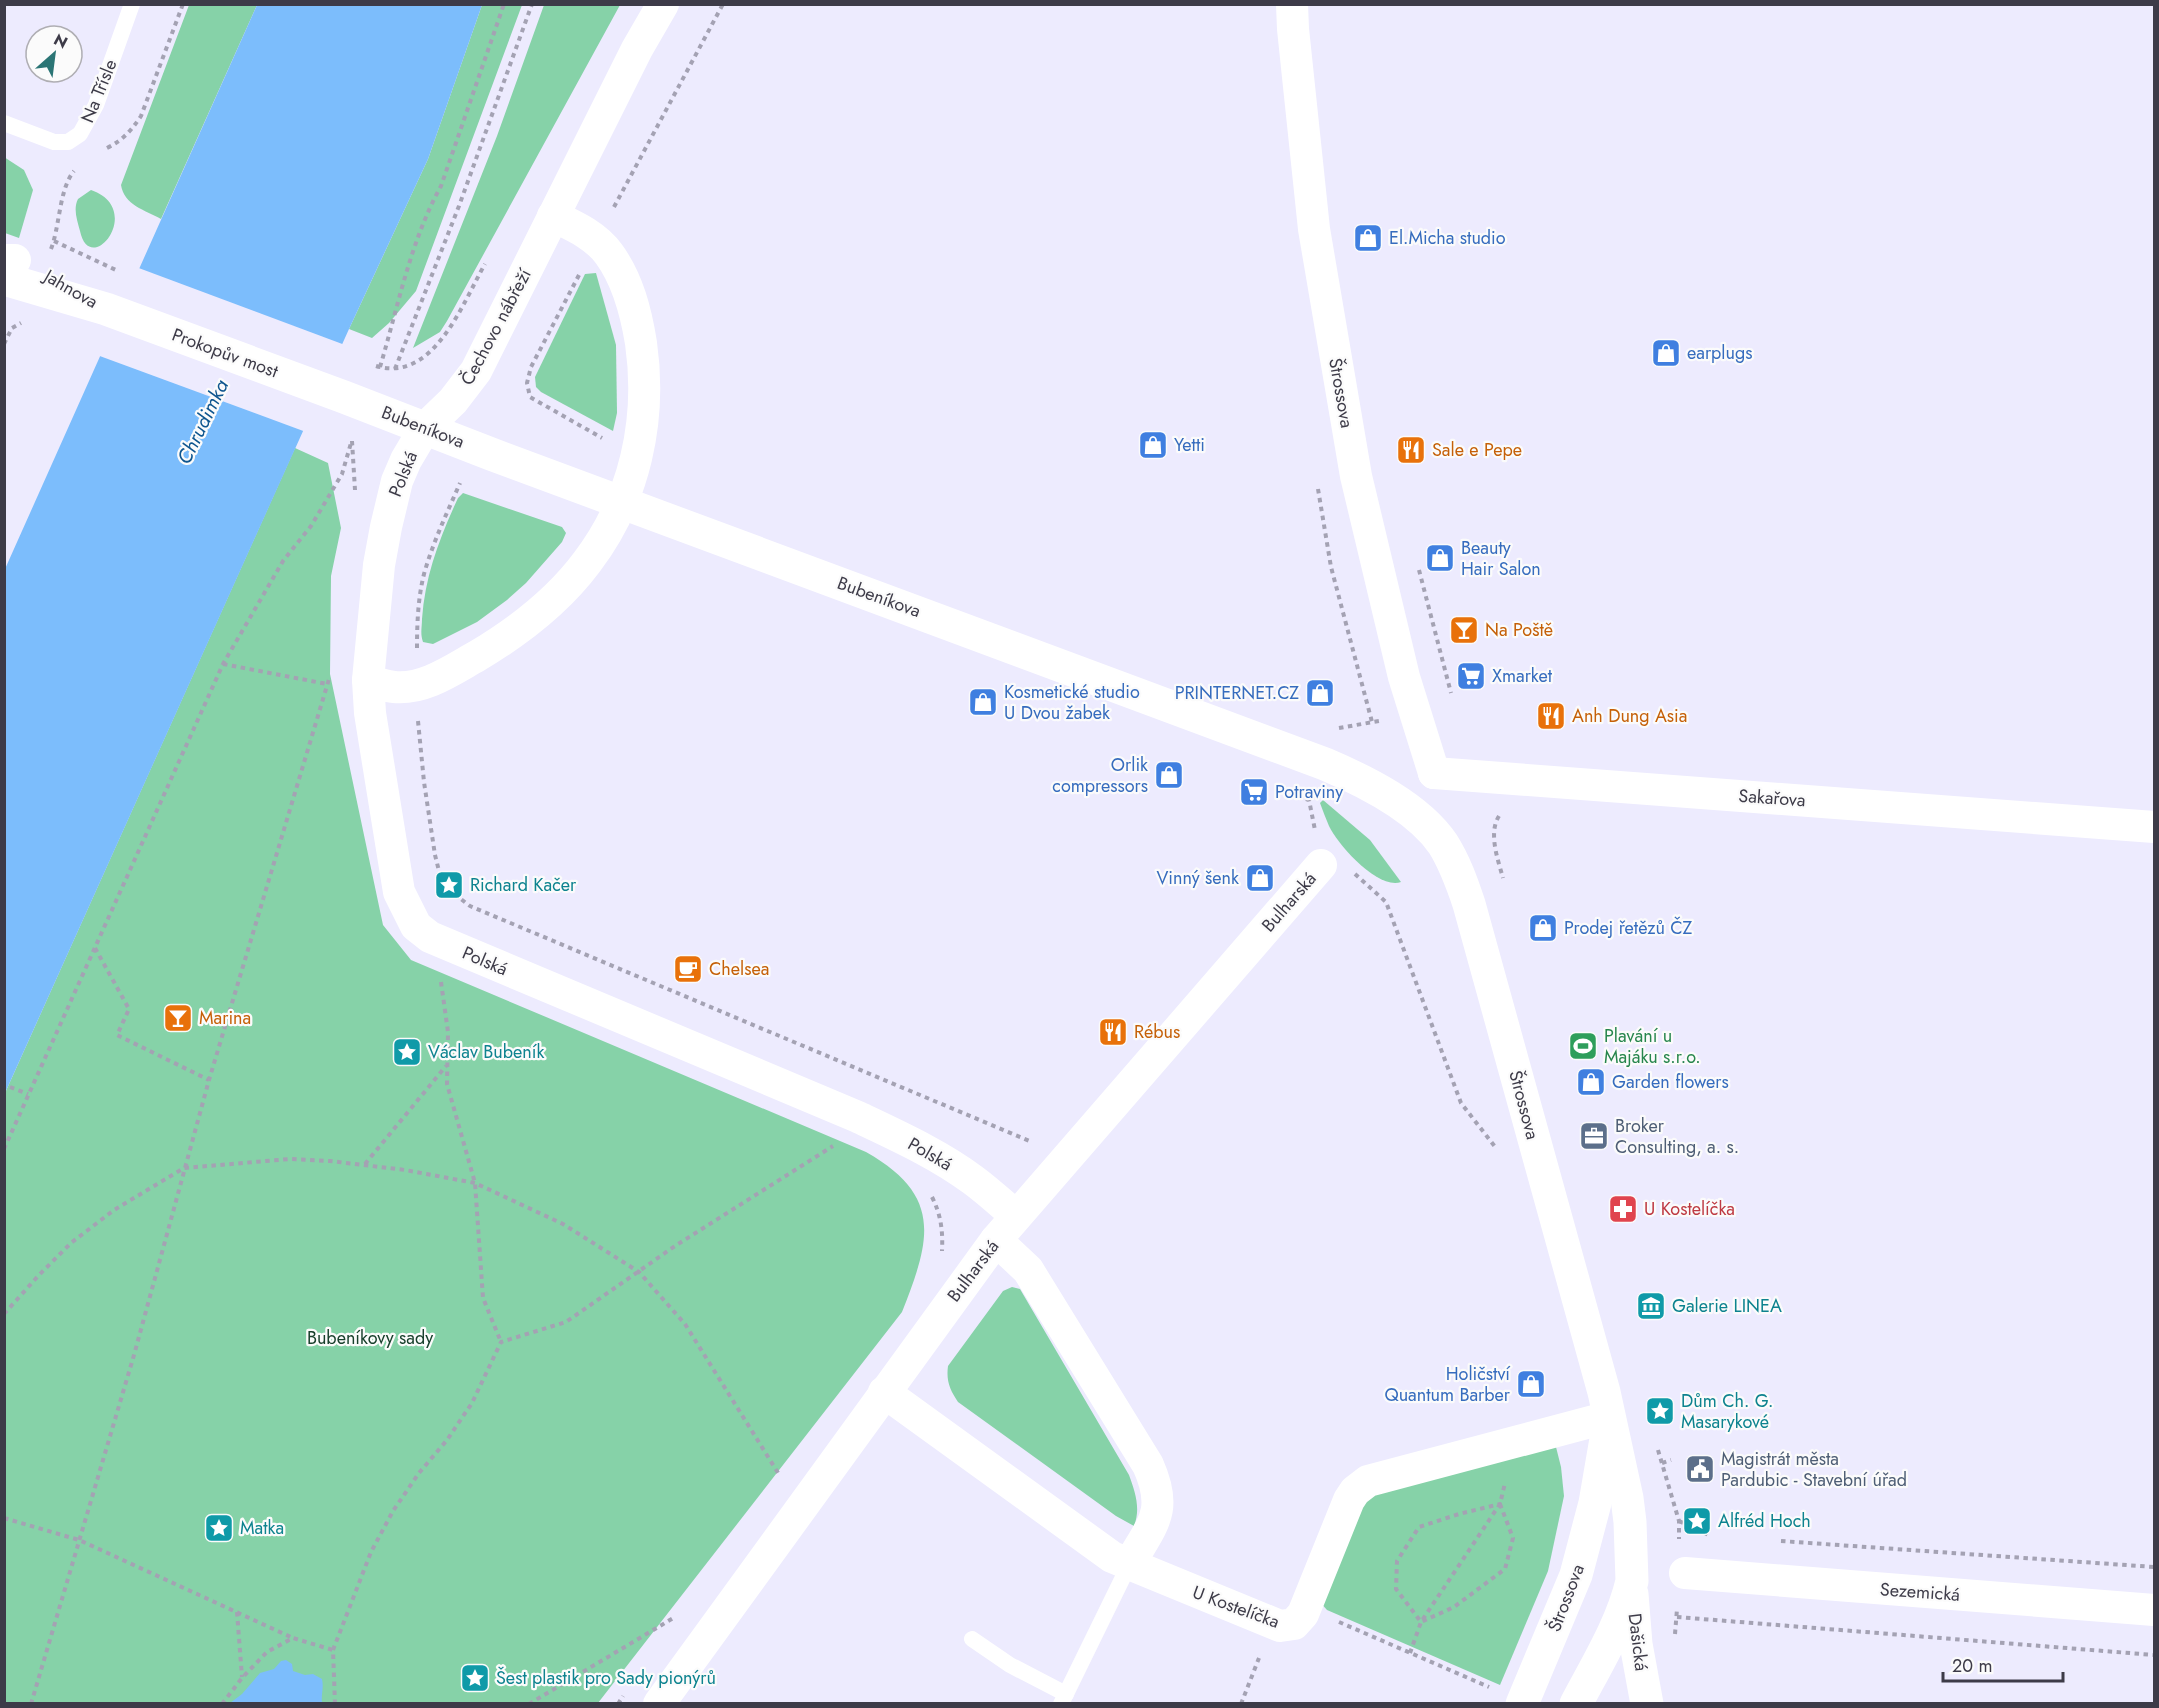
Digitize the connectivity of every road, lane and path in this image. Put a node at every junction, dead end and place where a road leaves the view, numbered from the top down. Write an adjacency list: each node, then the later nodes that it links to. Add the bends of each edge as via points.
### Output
1 (132, 4): 7 (lane, Na Třísle, via 96,105 80,134 68,142 54,142)
2 (504, 4): 17 (path, via 441,186 415,245 380,367)
3 (532, 4): 17 (path)
4 (663, 4): 8 (street, Čechovo nábřeží)
5 (723, 4): 10 (path)
6 (1292, 4): 33 (street, Štrossova, via 1314,229 1356,476 1404,677)
7 (4, 123)
8 (553, 216): 10 (street); 20 (street, Čechovo nábřeží, via 476,371 453,402)
9 (54, 241): 12 (path)
10 (596, 241): 19 (path, via 531,367 527,383); 23 (street, via 624,278 637,320 644,367 637,458)
11 (7, 264): 13 (street, Jahnova, via 41,272)
12 (122, 272)
13 (106, 309): 18 (street, Prokopův most)
14 (23, 322): 15 (path, via 12,328)
15 (4, 344)
16 (433, 351): 17 (path)
17 (395, 369)
18 (344, 397): 20 (street, Bubeníkova)
19 (530, 397)
20 (425, 428): 23 (street, Bubeníkova); 27 (street, Polská, via 406,460 391,502 379,566)
21 (352, 440): 25 (path, via 342,474 311,526 283,561)
22 (461, 480): 29 (path, via 424,575 418,605)
23 (623, 502): 29 (street, via 588,562 561,594 486,651); 35 (street, Bubeníkova, via 1325,764)
24 (1416, 559): 30 (path)
25 (223, 664): 28 (path); 38 (path)
26 (330, 674): 28 (path)
27 (368, 680): 29 (street, via 391,687); 44 (street, Polská, via 394,868 399,892 416,926 451,947)
28 (327, 684): 41 (path)
29 (415, 686): 45 (path, via 421,759 437,863 441,879 470,906)
30 (1451, 694)
31 (1372, 722): 32 (path)
32 (1341, 728)
33 (1434, 773): 35 (street); 36 (street, Sakařova)
34 (1309, 800): 37 (path)
35 (1407, 809): 59 (street, Štrossova, via 1442,842 1469,904)
36 (2154, 827)
37 (1329, 858): 47 (path, via 1386,902 1461,1103); 52 (street, Bulharská)
38 (95, 948): 41 (path, via 129,1009 117,1035); 43 (path)
39 (441, 986): 40 (path, via 448,1032)
40 (447, 1065): 48 (path); 50 (path, via 447,1084)
41 (209, 1080): 49 (path)
42 (10, 1087): 43 (path)
43 (28, 1094): 46 (path)
44 (858, 1117): 52 (street, Polská, via 946,1163); 55 (path, via 848,1136)
45 (1037, 1144)
46 (4, 1149)
47 (1497, 1149)
48 (365, 1165): 49 (path, via 290,1159); 50 (path)
49 (184, 1168): 56 (path, via 114,1210 71,1243); 68 (path)
50 (475, 1183): 55 (path, via 563,1224); 57 (path, via 483,1298)
51 (930, 1193): 54 (path, via 939,1212)
52 (1016, 1216): 53 (street, Bulharská)
53 (996, 1240): 58 (street, Bulharská); 70 (street, via 1028,1270 1156,1482 1156,1516)
54 (941, 1255)
55 (639, 1272): 57 (path, via 566,1322); 63 (path, via 685,1324 782,1479)
56 (4, 1314)
57 (501, 1342): 83 (path, via 472,1403 393,1511 371,1552)
58 (884, 1392): 70 (street, via 1099,1548); 93 (street, Bulharská)
59 (1609, 1417): 60 (street, U Kostelíčka); 73 (street, Štrossova, via 1627,1498); 95 (street, Štrossova, via 1587,1540)
60 (1510, 1443): 64 (path, via 1511,1457); 70 (street, U Kostelíčka, via 1360,1485 1349,1500 1306,1608 1294,1624 1272,1624)
61 (1671, 1460): 62 (path)
62 (1662, 1463)
63 (789, 1470)
64 (1500, 1504): 79 (path); 79 (path, via 1513,1538 1505,1569 1454,1607); 79 (path, via 1419,1527 1397,1561 1395,1589)
65 (4, 1518): 68 (path)
66 (1679, 1521): 67 (path, via 1710,1536)
67 (1722, 1536)
68 (80, 1540): 76 (path); 89 (path)
69 (1780, 1541): 71 (path)
70 (1129, 1565): 88 (lane)
71 (2154, 1567)
72 (1685, 1573): 75 (street, Sezemická)
73 (1632, 1581): 96 (street, Štrossova, via 1612,1635); 97 (street, Dašická, via 1636,1644)
74 (1677, 1606): 78 (path)
75 (2154, 1610)
76 (237, 1612): 80 (path); 87 (path)
77 (677, 1616): 92 (path)
78 (1677, 1617): 82 (path); 86 (path)
79 (1421, 1622): 85 (path)
80 (293, 1638): 83 (path); 87 (path, via 267,1652)
81 (972, 1639): 88 (lane)
82 (1675, 1644)
83 (333, 1650): 91 (path)
84 (1261, 1651): 94 (path)
85 (1410, 1653)
86 (2154, 1654)
87 (242, 1678): 90 (path)
88 (1063, 1699)
89 (32, 1704)
90 (222, 1704)
91 (334, 1704)
92 (529, 1704)
93 (659, 1704)
94 (1241, 1704)
95 (1522, 1704)
96 (1576, 1704)
97 (1647, 1704)

